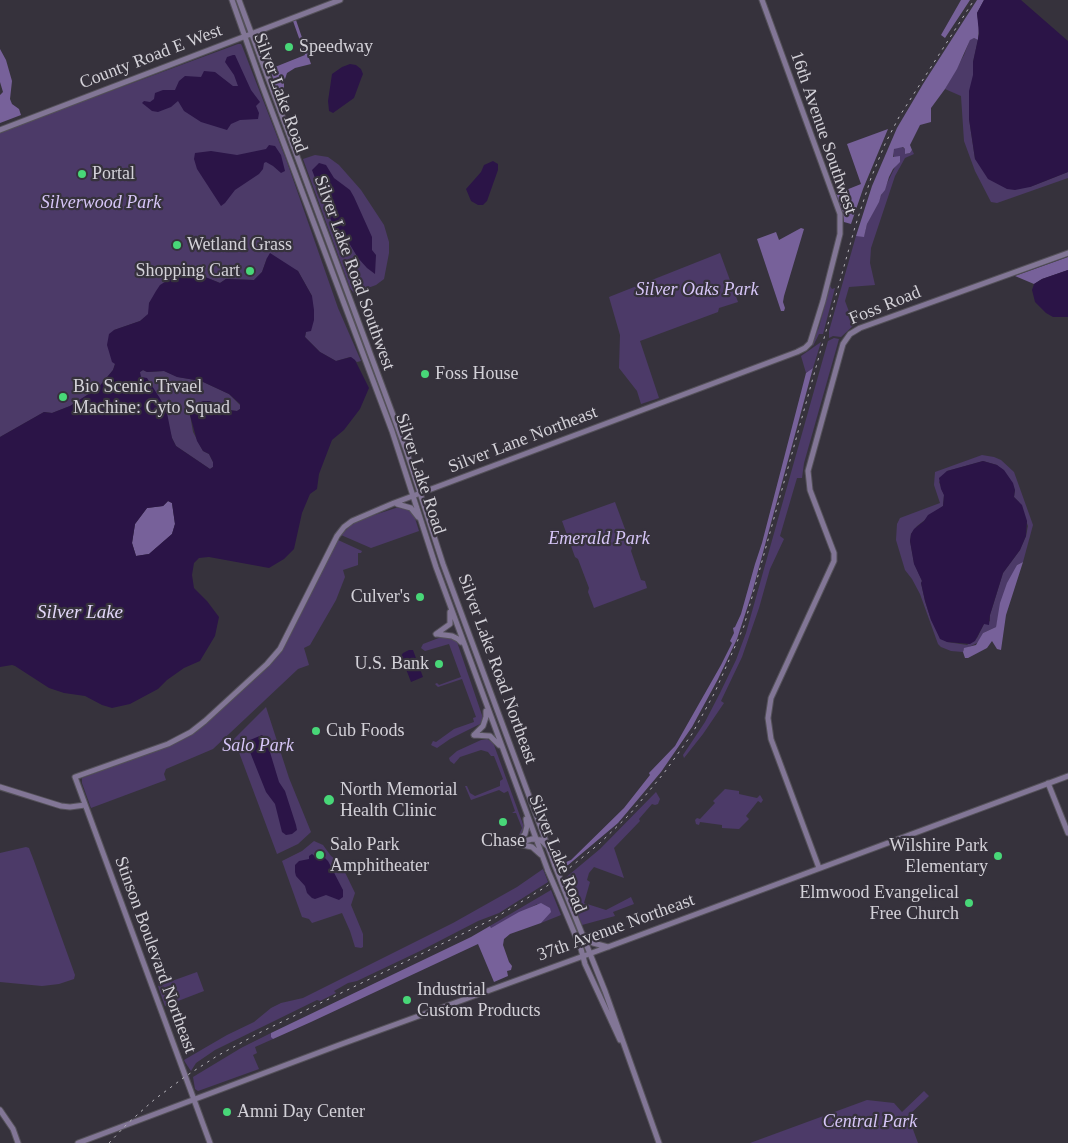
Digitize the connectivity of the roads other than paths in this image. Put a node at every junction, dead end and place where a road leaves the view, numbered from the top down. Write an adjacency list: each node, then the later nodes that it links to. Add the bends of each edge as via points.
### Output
1 (232, 0): 6 (street, Silver Lake Road)
2 (239, 0): 5 (street, Silver Lake Road Southwest)
3 (340, 0): 5 (street, County Road E West)
4 (762, 0): 9 (street, 16th Avenue Southwest, via 840,221 840,234 810,343 797,352)
5 (251, 34): 6 (street, County Road E West); 10 (street, Silver Lake Road Southwest)
6 (244, 37): 7 (street, County Road E West); 11 (street, Silver Lake Road, via 386,415)
7 (0, 130)
8 (1068, 253): 29 (street, Foss Road, via 863,327 850,334 841,348 808,471 810,490 835,558 834,564 772,698 768,718 771,738)
9 (764, 364): 10 (street, Silver Lane Northeast)
10 (421, 494): 11 (street, Silver Lane Northeast); 27 (street, Silver Lake Road Northeast, via 443,564)
11 (413, 496): 12 (street, Silver Lane Northeast); 13 (street, Silver Lake Road)
12 (394, 503): 13 (street, via 411,508); 19 (street, Silver Lane Northeast, via 356,518 340,531 280,649 205,721 168,744)
13 (421, 521): 14 (street, Silver Lake Road)
14 (448, 602): 15 (street, Silver Lake Road); 15 (street, via 451,622 436,634 455,637)
15 (465, 647): 16 (street, Silver Lake Road)
16 (484, 700): 17 (street, Silver Lake Road); 17 (street, via 485,721 474,735 490,736)
17 (502, 748): 23 (street, Silver Lake Road)
18 (1068, 776): 20 (street, 37th Avenue Northeast)
19 (75, 777): 22 (street, Stinson Boulevard Northeast)
20 (1048, 783): 24 (street); 29 (street, 37th Avenue Northeast)
21 (0, 788): 22 (street, via 70,808)
22 (85, 805): 35 (street, Stinson Boulevard Northeast)
23 (523, 806): 25 (street, Silver Lake Road); 26 (street, via 526,831)
24 (1068, 833)
25 (536, 840): 26 (street); 27 (street); 28 (street, Silver Lake Road)
26 (515, 844): 28 (street, via 531,847)
27 (548, 846): 30 (street, Silver Lake Road Northeast, bridge)
28 (542, 855): 33 (street, Silver Lake Road, bridge)
29 (819, 868): 31 (street, 37th Avenue Northeast)
30 (580, 930): 31 (street, via 591,942); 32 (street, Silver Lake Road Northeast)
31 (608, 947): 32 (street, 37th Avenue Northeast)
32 (590, 954): 33 (street, 37th Avenue Northeast); 34 (street, Silver Lake Road Northeast)
33 (583, 956): 34 (street, Silver Lake Road Northeast); 35 (street, 37th Avenue Northeast)
34 (625, 1050): 40 (street, Silver Lake Road Northeast)
35 (194, 1099): 38 (street, 37th Avenue Northeast); 39 (street, Stinson Boulevard Northeast)
36 (0, 1110): 37 (street)
37 (18, 1143)
38 (78, 1143)
39 (210, 1143)
40 (660, 1143)

